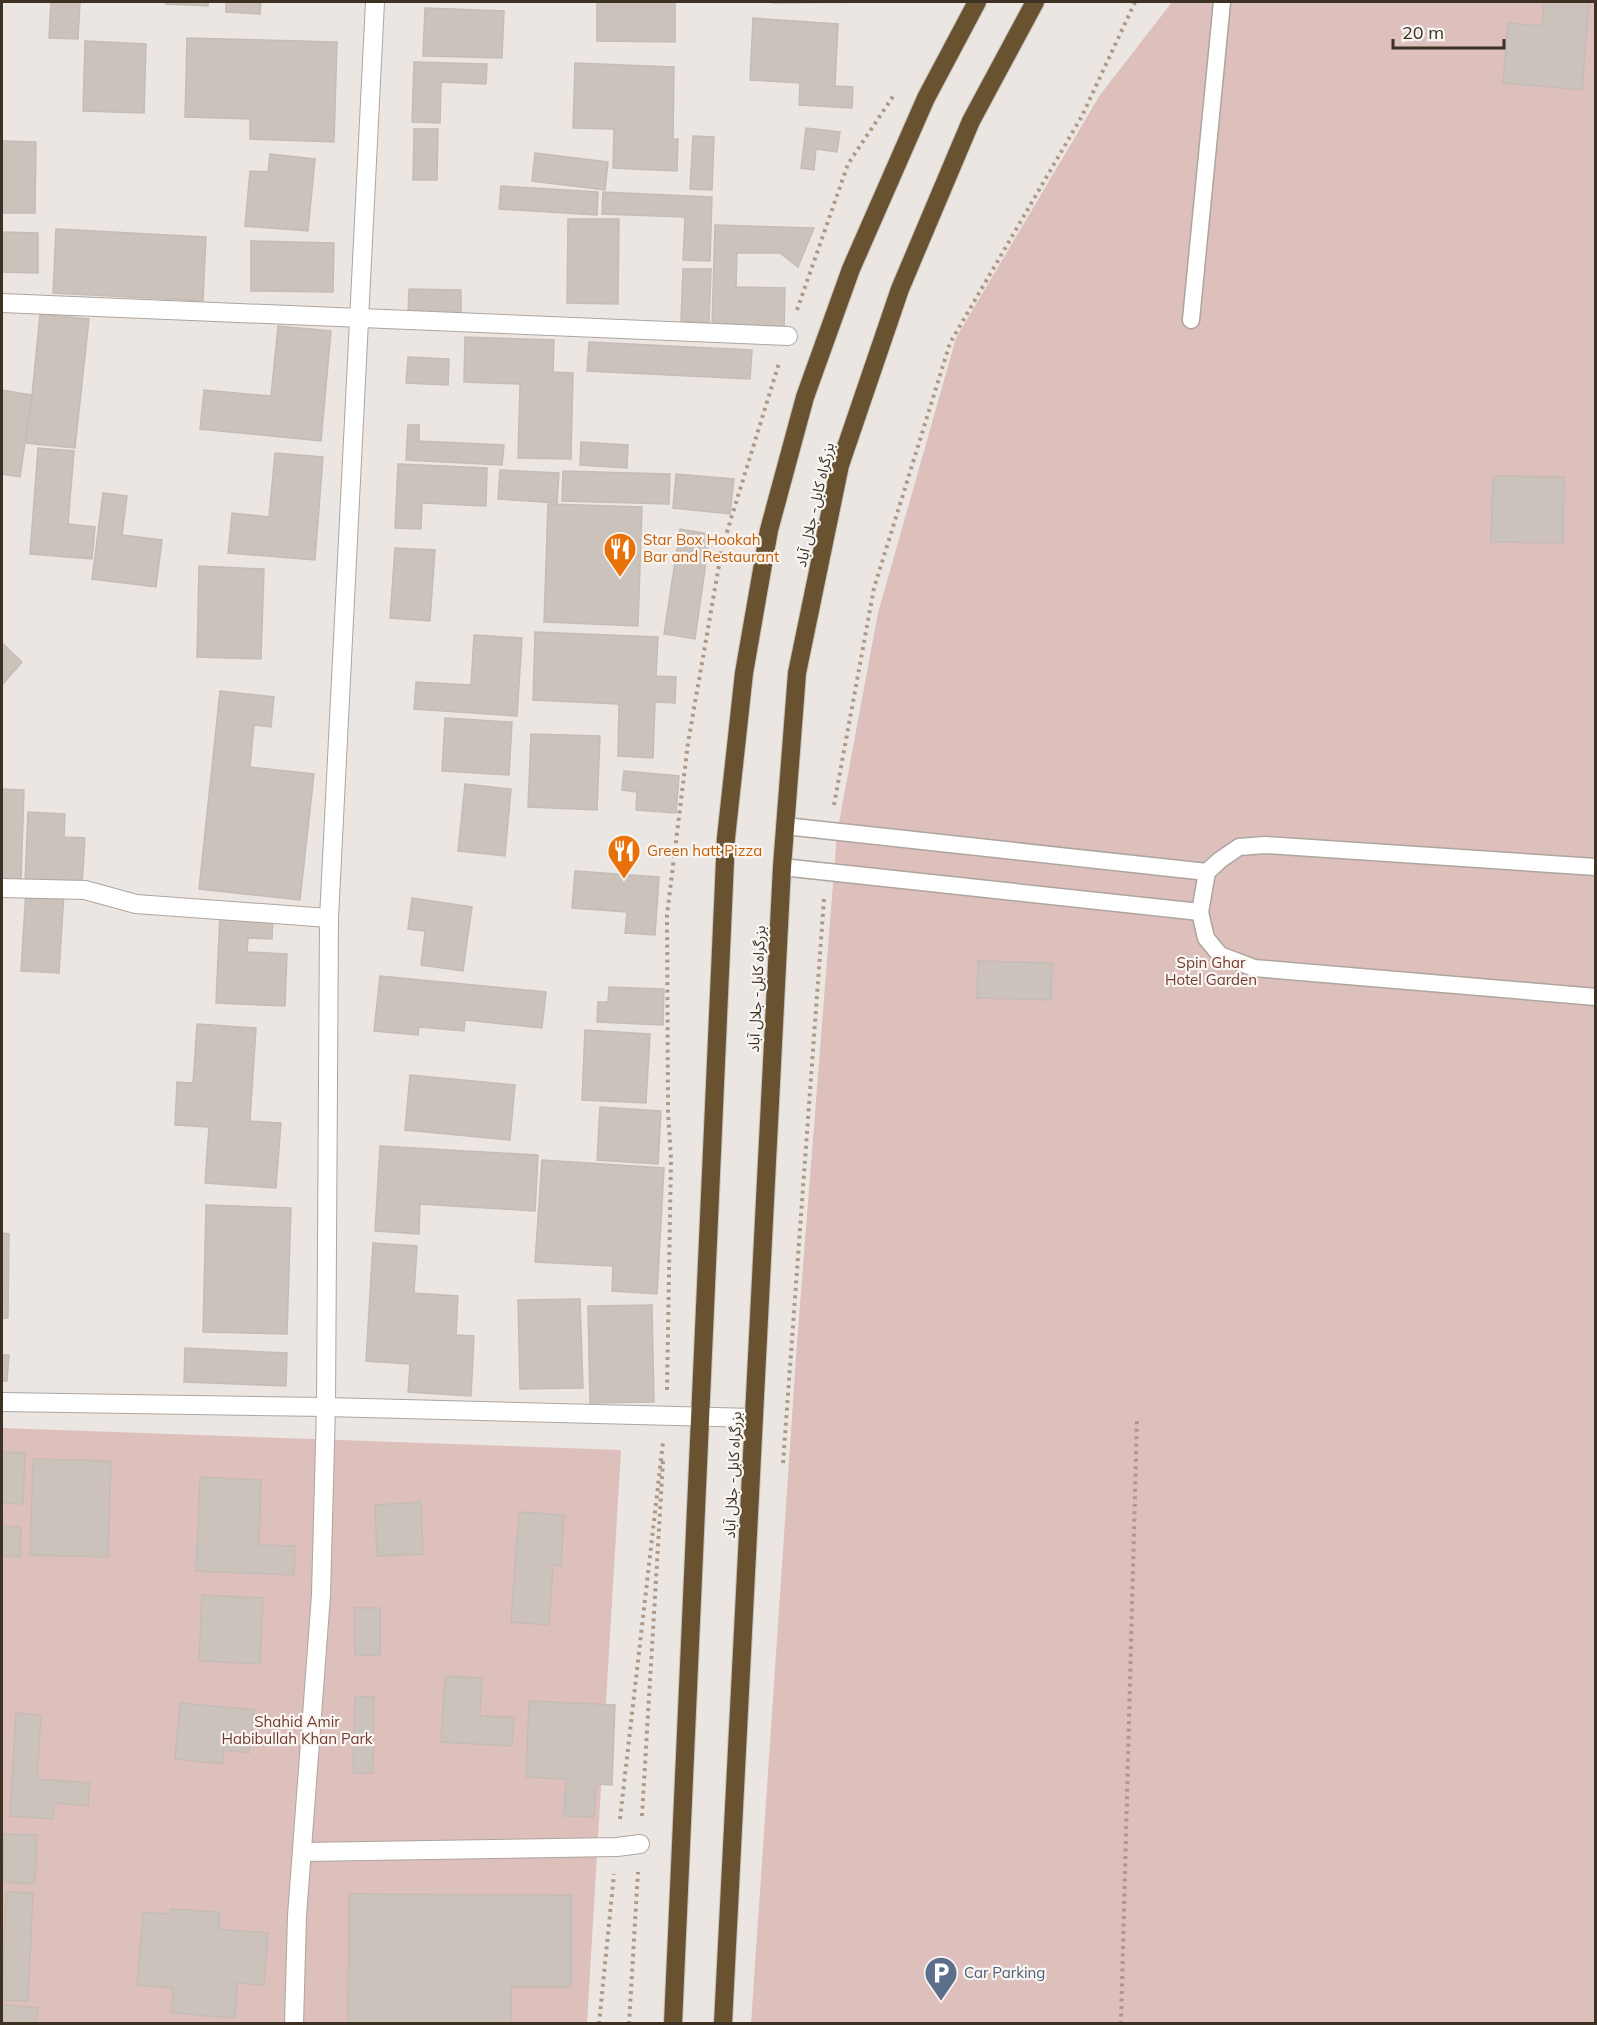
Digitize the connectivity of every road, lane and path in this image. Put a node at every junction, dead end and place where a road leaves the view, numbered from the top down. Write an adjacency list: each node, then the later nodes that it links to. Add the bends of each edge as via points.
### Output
1 (375, 2): 7 (street)
2 (977, 2): 24 (highway, via 926,98 851,269 805,397 769,530 744,673 726,838)
3 (1035, 2): 10 (highway, بزرگراه کابل- جلال آباد, via 971,121 900,289 840,465 797,673)
4 (1135, 2): 11 (path, via 1082,116 950,343 874,588)
5 (1222, 2): 8 (lane)
6 (2, 303): 7 (street)
7 (358, 317): 9 (street); 18 (street)
8 (1191, 320)
9 (788, 336)
10 (785, 826): 11 (lane); 12 (highway, بزرگراه کابل- جلال آباد)
11 (830, 830): 15 (lane)
12 (782, 867): 14 (lane); 25 (highway, بزرگراه کابل- جلال آباد)
13 (1596, 867): 15 (lane, via 1265,844 1239,847)
14 (826, 871): 17 (lane); 26 (path)
15 (1207, 872): 17 (lane)
16 (2, 888): 18 (street, via 85,890 136,904)
17 (1200, 912): 19 (lane, via 1206,938 1220,956 1254,968)
18 (329, 918): 21 (street)
19 (1596, 997)
20 (2, 1402): 21 (street)
21 (326, 1407): 22 (street); 28 (street, via 321,1595)
22 (666, 1415): 24 (street); 27 (path)
23 (1137, 1417): 33 (path)
24 (701, 1418): 25 (street); 31 (highway)
25 (754, 1418): 32 (highway, بزرگراه کابل- جلال آباد)
26 (783, 1466)
27 (640, 1844): 28 (street); 30 (path)
28 (303, 1852): 29 (street)
29 (294, 2024)
30 (629, 2024)
31 (673, 2024)
32 (723, 2024)
33 (1121, 2024)

